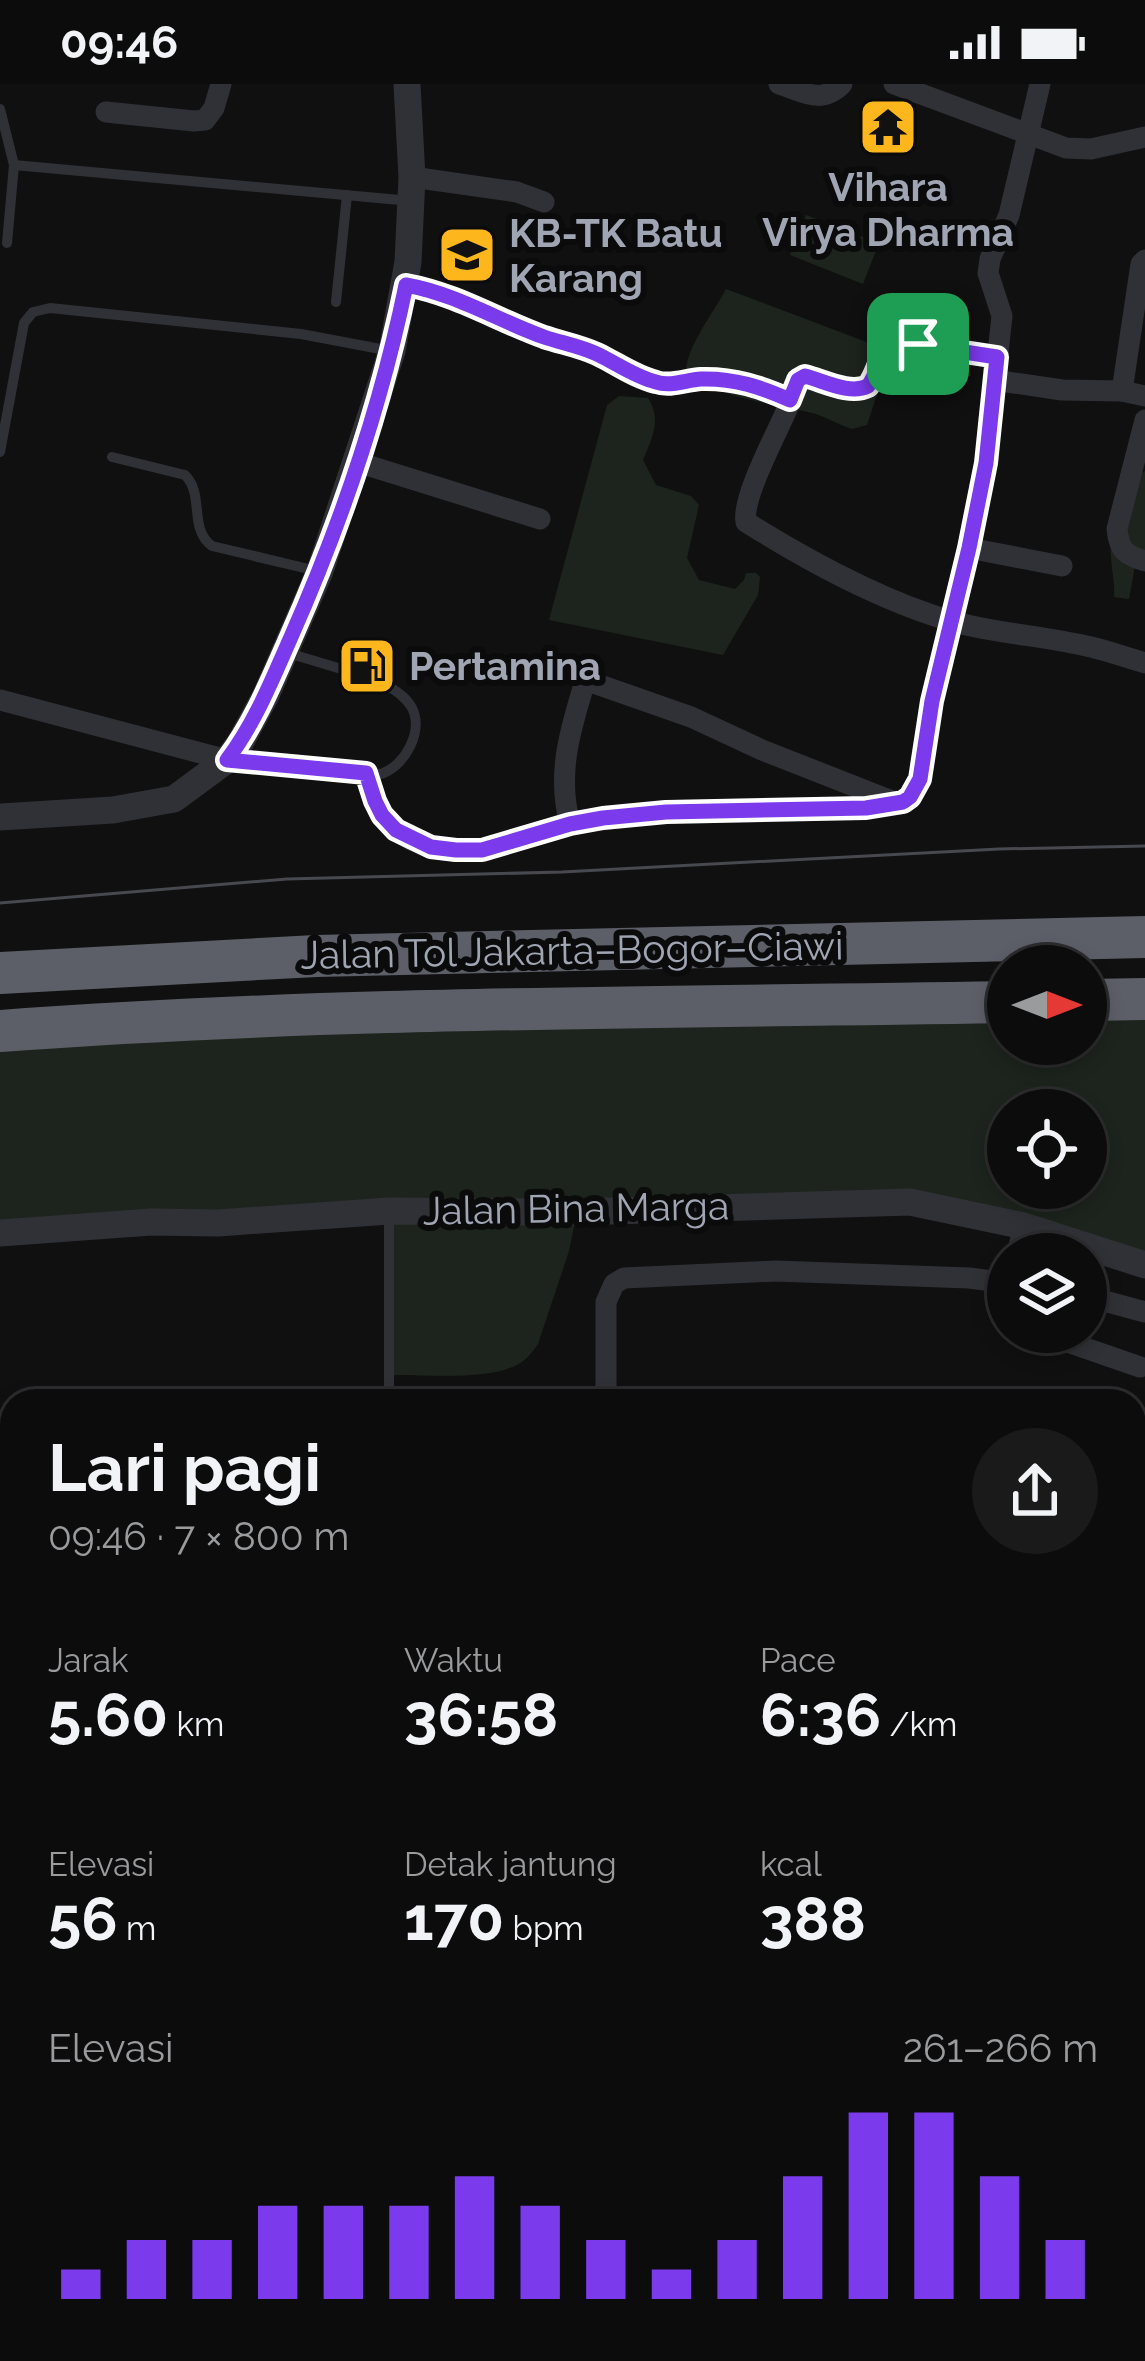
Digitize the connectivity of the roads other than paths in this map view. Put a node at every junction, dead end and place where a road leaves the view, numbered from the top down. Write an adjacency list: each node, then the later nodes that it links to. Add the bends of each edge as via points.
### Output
1 (221, 84): 8 (street, via 205,120)
2 (407, 84): 12 (street)
3 (779, 84): 4 (street, via 823,97)
4 (842, 84)
5 (894, 84): 9 (street)
6 (1040, 84): 9 (street)
7 (0, 109): 11 (lane)
8 (106, 112)
9 (1029, 137): 10 (street, via 1090,149); 20 (street, via 988,273 1003,316)
10 (1145, 137)
11 (14, 165): 13 (lane); 15 (lane)
12 (412, 189): 13 (lane); 14 (street, via 518,192); 17 (street)
13 (347, 195): 18 (lane)
14 (544, 202)
15 (7, 243)
16 (1145, 260): 21 (street)
17 (406, 285): 19 (street); 23 (street, via 653,382 726,379)
18 (336, 302)
19 (392, 351): 25 (lane, via 50,308 24,323); 28 (street)
20 (995, 368): 21 (street, via 1062,390); 23 (street, via 899,342 883,354 868,386 805,376); 30 (street)
21 (1122, 391): 22 (street)
22 (1145, 396)
23 (790, 400): 34 (street, via 749,493 746,522 884,597)
24 (1145, 420): 31 (street, via 1117,529 1125,554)
25 (2, 426): 26 (lane)
26 (0, 452)
27 (112, 457): 33 (lane, via 192,481 204,542)
28 (357, 463): 29 (street); 33 (street)
29 (539, 519)
30 (969, 548): 32 (street); 34 (street)
31 (1145, 561)
32 (1062, 566)
33 (320, 572): 35 (street)
34 (952, 621): 36 (street); 42 (street, via 920,779)
35 (284, 652): 37 (lane); 40 (street)
36 (1145, 663)
37 (348, 671)
38 (381, 681): 41 (lane, via 406,699 416,733 392,770)
39 (0, 700): 40 (street)
40 (227, 760): 41 (lane); 43 (street, via 174,799)
41 (366, 773): 44 (street, via 382,815 431,847 482,850)
42 (898, 803): 44 (street); 44 (street, via 586,682 563,773)
43 (0, 817)
44 (570, 824)
45 (1145, 937): 46 (highway, Jalan Tol Jakarta–Bogor–Ciawi, via 316,956)
46 (0, 973)
47 (1145, 999): 48 (highway)
48 (1107, 1000)
49 (987, 1002): 50 (highway, Jalan Tol Jakarta–Bogor–Ciawi, via 293,1016)
50 (0, 1031)
51 (389, 1211): 52 (street, Jalan Bina Marga); 53 (street, Jalan Bina Marga, via 910,1202); 61 (lane)
52 (0, 1233)
53 (1001, 1233)
54 (1107, 1257): 55 (street, Jalan Bina Marga)
55 (1145, 1265)
56 (987, 1280): 62 (street, via 776,1270 624,1278 606,1302)
57 (1107, 1302): 58 (street)
58 (1145, 1312)
59 (1102, 1353): 60 (street)
60 (1141, 1366)
61 (389, 1389)
62 (606, 1389)

